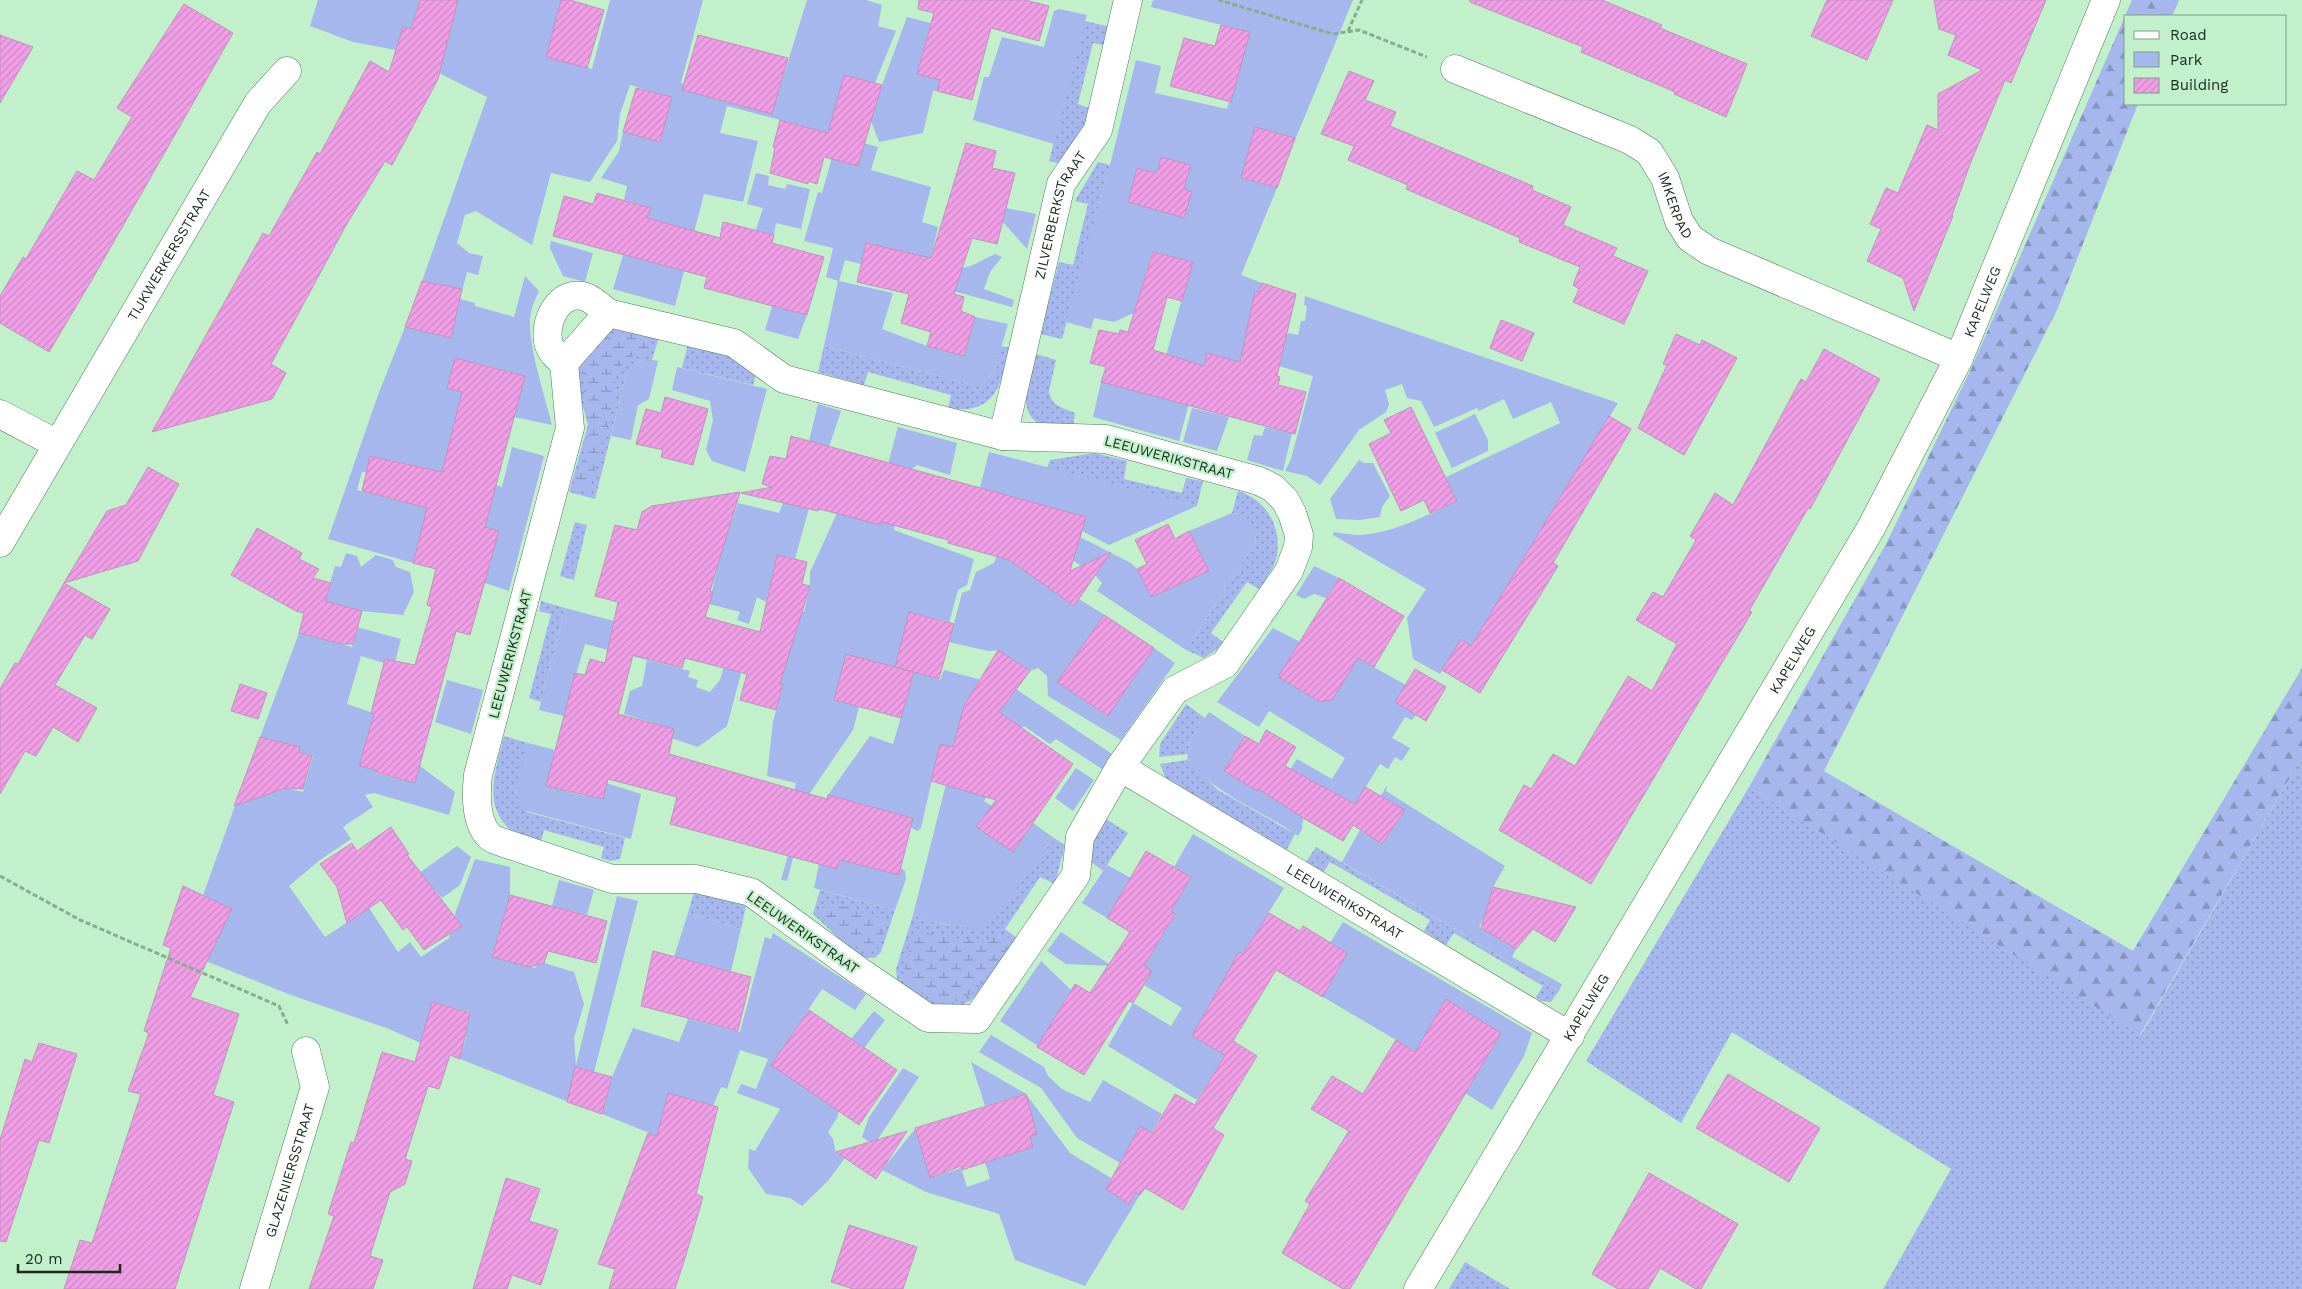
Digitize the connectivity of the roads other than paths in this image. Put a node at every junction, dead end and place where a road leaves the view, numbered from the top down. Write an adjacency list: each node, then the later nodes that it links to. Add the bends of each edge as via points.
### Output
1 (1128, 0): 9 (street, ZILVERBERKSTRAAT, via 1098,130 1061,184)
2 (2106, 0): 6 (street, KAPELWEG)
3 (1455, 69): 6 (street, IMKERPAD, via 1630,140 1649,152 1665,178 1679,221 1690,238 1708,251)
4 (287, 72): 10 (street, TIJKWERKERSSTRAAT, via 258,103)
5 (608, 313): 7 (street); 7 (street, LEEUWERIKSTRAAT, via 586,297 564,298 548,322 549,344); 9 (street, LEEUWERIKSTRAAT, via 734,343 784,379)
6 (1959, 358): 13 (street, KAPELWEG, via 1870,528)
7 (564, 363): 12 (street, LEEUWERIKSTRAAT, via 570,428 478,775 478,808 490,836 516,848 612,879 696,879 751,892 928,1018 977,1019 1076,875 1080,837)
8 (0, 414): 10 (street)
9 (1003, 436): 12 (street, LEEUWERIKSTRAAT, via 1106,438 1259,481 1279,494 1292,513 1299,535 1289,571 1224,664 1175,690)
10 (57, 444): 11 (street, TIJKWERKERSSTRAAT)
11 (0, 543)
12 (1120, 767): 13 (street, LEEUWERIKSTRAAT)
13 (1570, 1036): 16 (street, KAPELWEG)
14 (306, 1051): 15 (street, GLAZENIERSSTRAAT, via 315,1088)
15 (254, 1289)
16 (1418, 1289)

